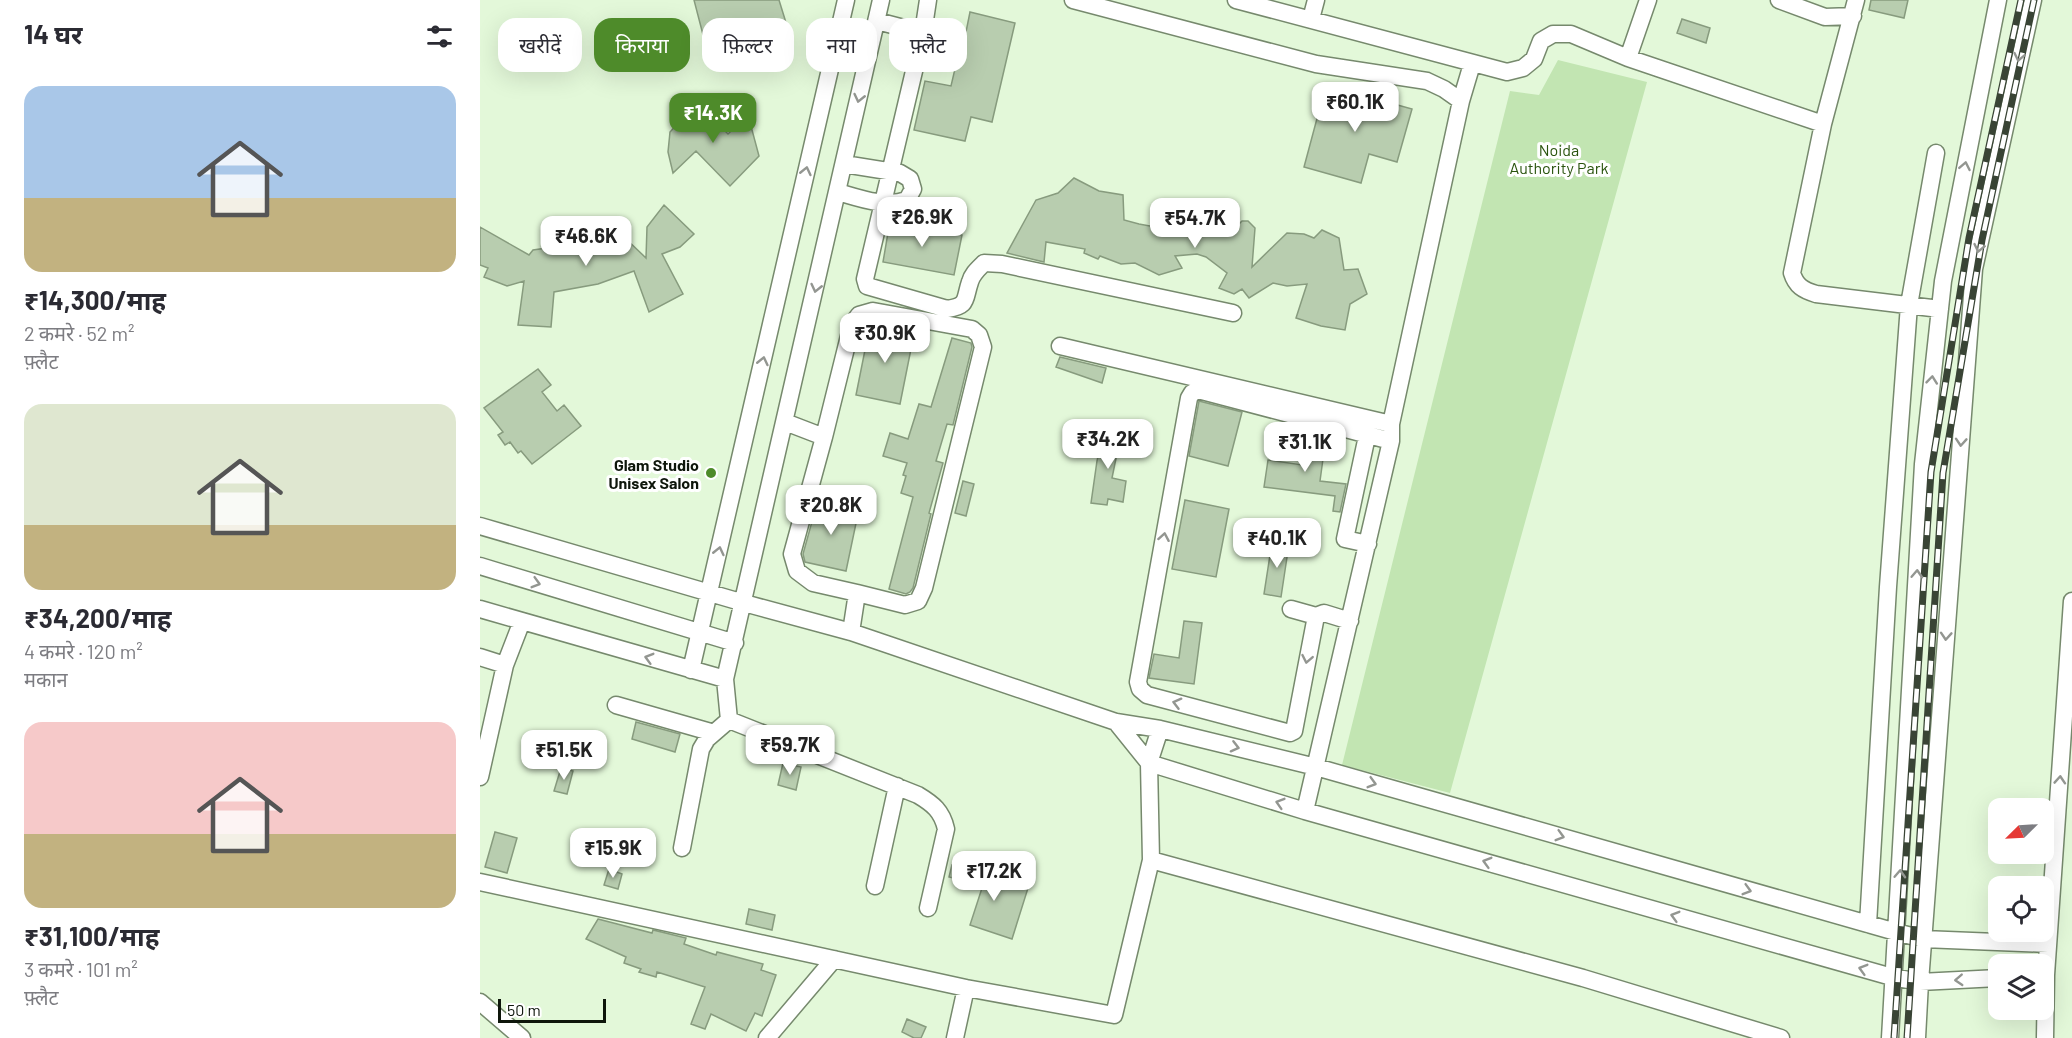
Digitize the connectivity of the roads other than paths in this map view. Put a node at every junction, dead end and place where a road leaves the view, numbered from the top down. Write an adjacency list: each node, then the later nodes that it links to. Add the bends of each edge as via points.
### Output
1 (846, 0): 39 (street, one-way to 1)
2 (881, 0): 14 (street)
3 (928, 0): 12 (street)
4 (1073, 0): 20 (street, via 1316,64 1427,81)
5 (1236, 0): 13 (street)
6 (1316, 0): 13 (street)
7 (1648, 0): 16 (street)
8 (1779, 0): 11 (street, via 1825,17)
9 (1998, 0): 28 (street, one-way to 9, via 1942,281)
10 (2033, 0): 72 (street, one-way to 72, via 1974,269)
11 (1855, 8): 21 (street)
12 (925, 18)
13 (1311, 19): 17 (street)
14 (877, 21): 15 (street)
15 (889, 24)
16 (1628, 58): 17 (street, via 1571,34 1554,34 1540,41 1534,59 1523,68 1507,72); 21 (street)
17 (1472, 64): 20 (street)
18 (865, 72): 23 (street, one-way to 23)
19 (914, 72): 24 (street)
20 (1461, 101): 32 (street)
21 (1823, 124): 27 (street, via 1792,273 1795,283 1816,294)
22 (1936, 153): 27 (street)
23 (844, 164): 24 (street); 25 (street)
24 (891, 170): 26 (street); 26 (street, via 910,179 913,189 908,200 897,204)
25 (838, 192): 26 (street); 31 (street, one-way to 31)
26 (884, 202): 29 (street, via 865,279 867,286 947,309 959,307 966,299 975,271 984,263 1002,264)
27 (1909, 305): 28 (street); 70 (street)
28 (1940, 309): 71 (street, one-way to 28, via 1923,464)
29 (1233, 313)
30 (1060, 345): 32 (street)
31 (785, 422): 33 (street); 42 (street)
32 (1392, 424): 35 (street)
33 (824, 436): 40 (street, via 792,554 797,571 813,583); 40 (street, via 852,324 859,315 873,311 972,329 979,335 983,347 918,601 905,605)
34 (1367, 436): 35 (street); 37 (street, via 1345,539); 45 (street, one-way to 34, via 1294,731 1290,733 1147,695 1140,689 1140,670 1192,393 1198,390)
35 (1391, 441): 37 (street)
36 (480, 526): 39 (street)
37 (1368, 544): 47 (street)
38 (480, 566): 48 (street, one-way to 48)
39 (710, 593): 42 (street); 48 (street)
40 (857, 593): 49 (street)
41 (2072, 601): 73 (street, one-way to 41)
42 (744, 603): 49 (street); 50 (street)
43 (480, 609): 46 (street)
44 (1291, 609): 45 (street)
45 (1316, 616): 47 (street, via 1324,613)
46 (522, 621): 52 (street); 53 (street, one-way to 46)
47 (1350, 621): 61 (street)
48 (700, 631): 50 (street); 53 (street)
49 (851, 632): 57 (street)
50 (735, 643): 54 (street)
51 (480, 657): 52 (street)
52 (505, 665): 62 (street)
53 (691, 670): 54 (street)
54 (725, 680): 56 (street)
55 (616, 705): 59 (street)
56 (729, 720): 59 (street); 63 (street)
57 (1116, 722): 58 (street); 60 (street)
58 (1160, 729): 60 (street); 61 (street, one-way to 61)
59 (714, 733): 65 (street, via 701,749)
60 (1149, 763): 64 (street, one-way to 60); 66 (street)
61 (1316, 767): 64 (street); 70 (street, one-way to 70)
62 (480, 777)
63 (897, 786): 68 (street); 69 (street, via 930,802 944,818 946,829)
64 (1305, 811): 76 (street, one-way to 64)
65 (682, 848)
66 (1151, 860): 79 (street, via 1114,1015); 85 (street, via 1583,978)
67 (480, 882): 75 (street)
68 (875, 886)
69 (928, 908)
70 (1868, 924): 71 (street)
71 (1896, 932): 72 (street); 76 (street)
72 (1923, 939): 73 (street); 78 (street)
73 (2049, 944): 74 (street)
74 (2047, 954)
75 (834, 959): 79 (street); 83 (street)
76 (1892, 977): 78 (street); 86 (street)
77 (1988, 979): 78 (street, one-way to 78)
78 (1920, 982): 87 (street)
79 (966, 988): 84 (street)
80 (480, 1002): 82 (street)
81 (2045, 1020): 88 (street)
82 (522, 1038)
83 (767, 1038)
84 (955, 1038)
85 (1781, 1038)
86 (1890, 1038)
87 (1917, 1038)
88 (2045, 1038)

